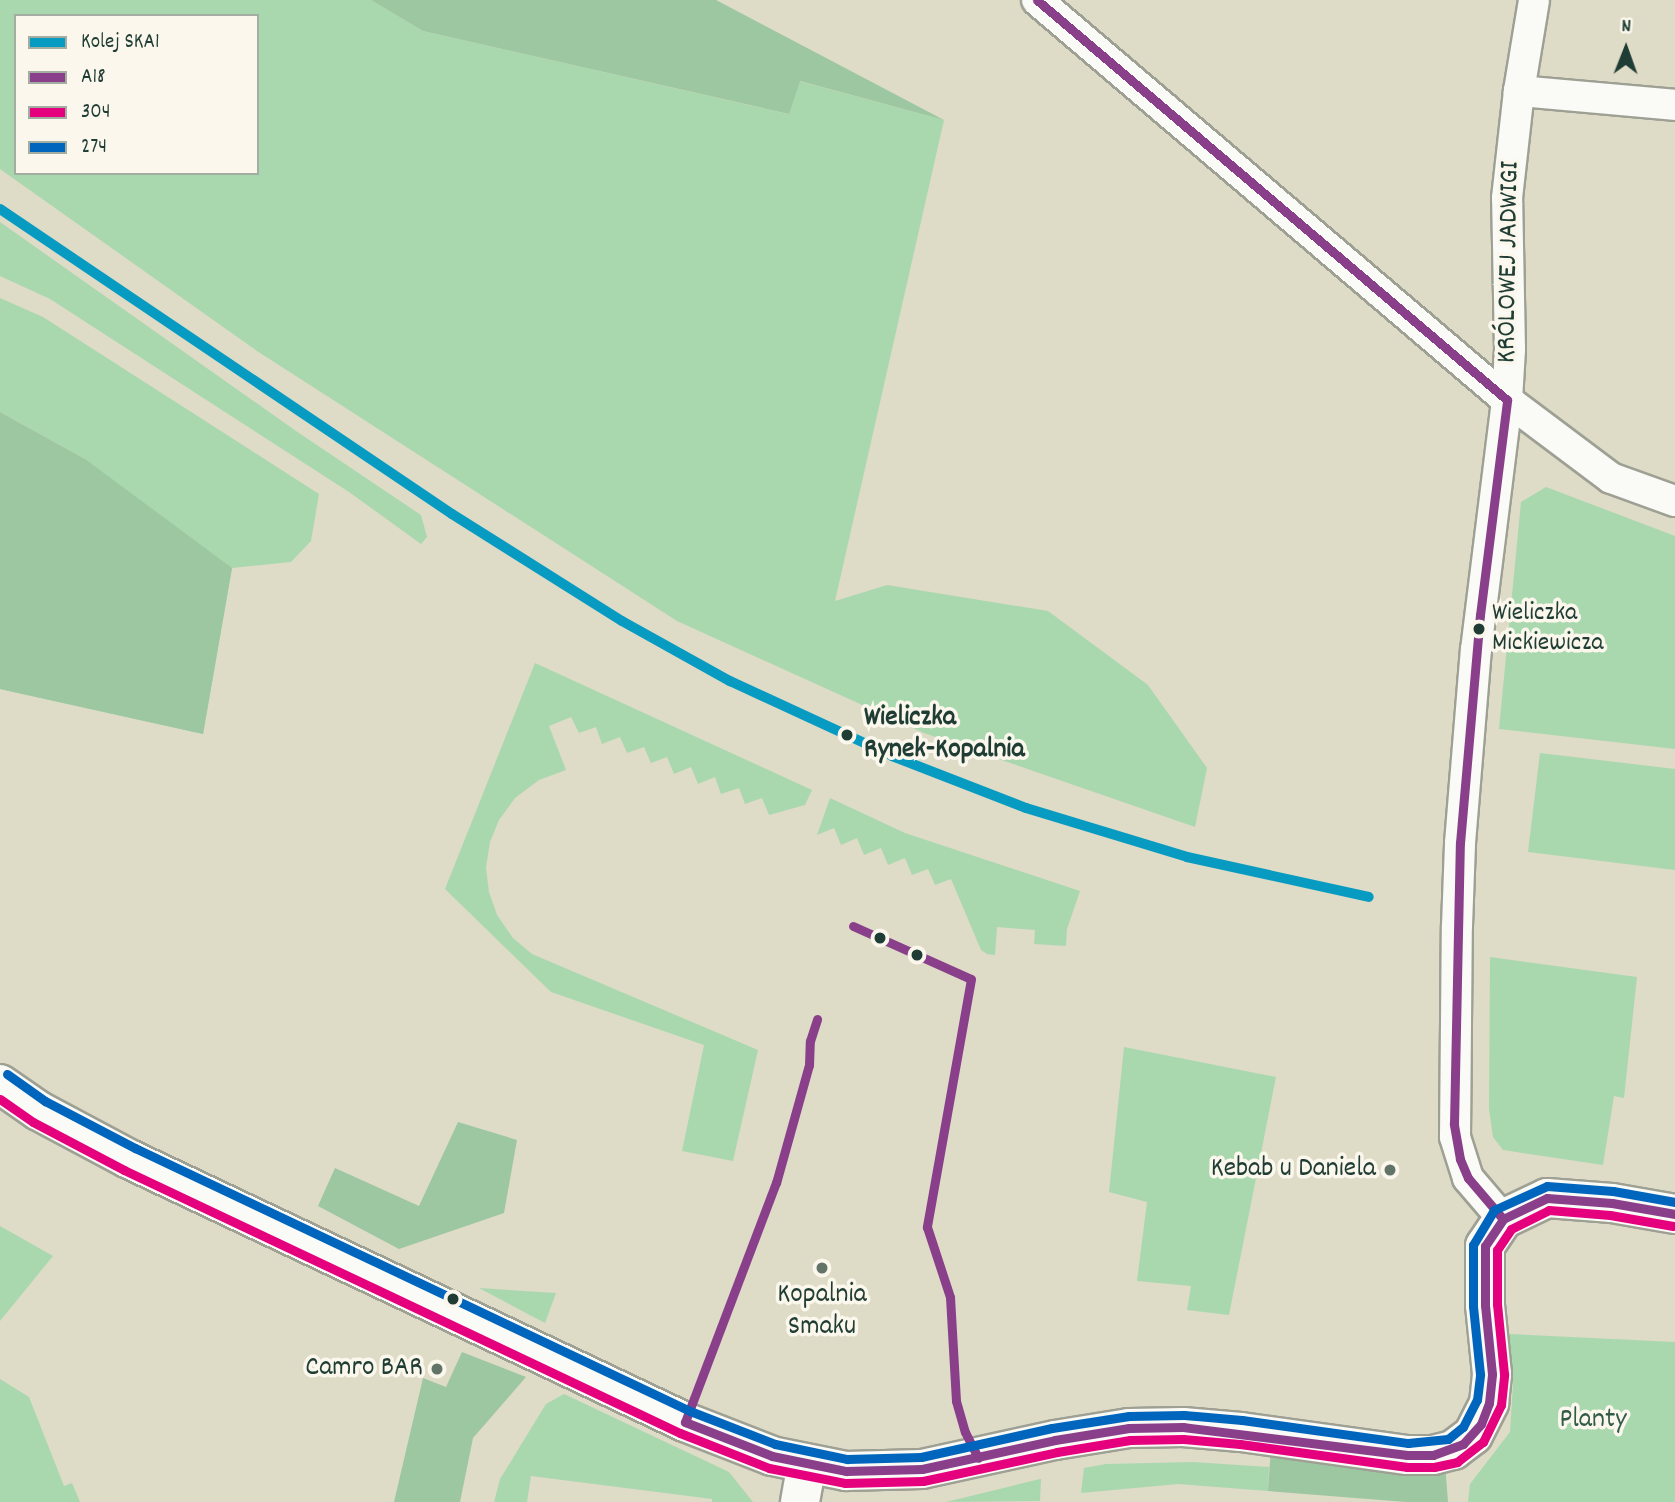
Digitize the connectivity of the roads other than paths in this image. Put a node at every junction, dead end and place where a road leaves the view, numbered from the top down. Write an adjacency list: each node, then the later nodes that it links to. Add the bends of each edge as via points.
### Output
1 (1534, 0): 3 (street, KRÓLOWEJ JADWIGI)
2 (1040, 1): 5 (street)
3 (1519, 91): 4 (street); 5 (street, KRÓLOWEJ JADWIGI, via 1507,198)
4 (1675, 105)
5 (1507, 400): 6 (street, via 1611,478); 9 (street, KRÓLOWEJ JADWIGI, via 1480,615 1460,843 1454,1124 1468,1178)
6 (1675, 501)
7 (0, 1084): 10 (street, via 118,1154 562,1366 735,1444)
8 (1675, 1214): 9 (street, via 1546,1198)
9 (1503, 1219): 10 (street, via 1485,1246 1492,1374 1489,1403 1481,1424 1463,1444 1433,1455 1241,1432 1156,1427 1055,1440 922,1469 881,1472)
10 (807, 1464): 11 (street)
11 (800, 1502)

